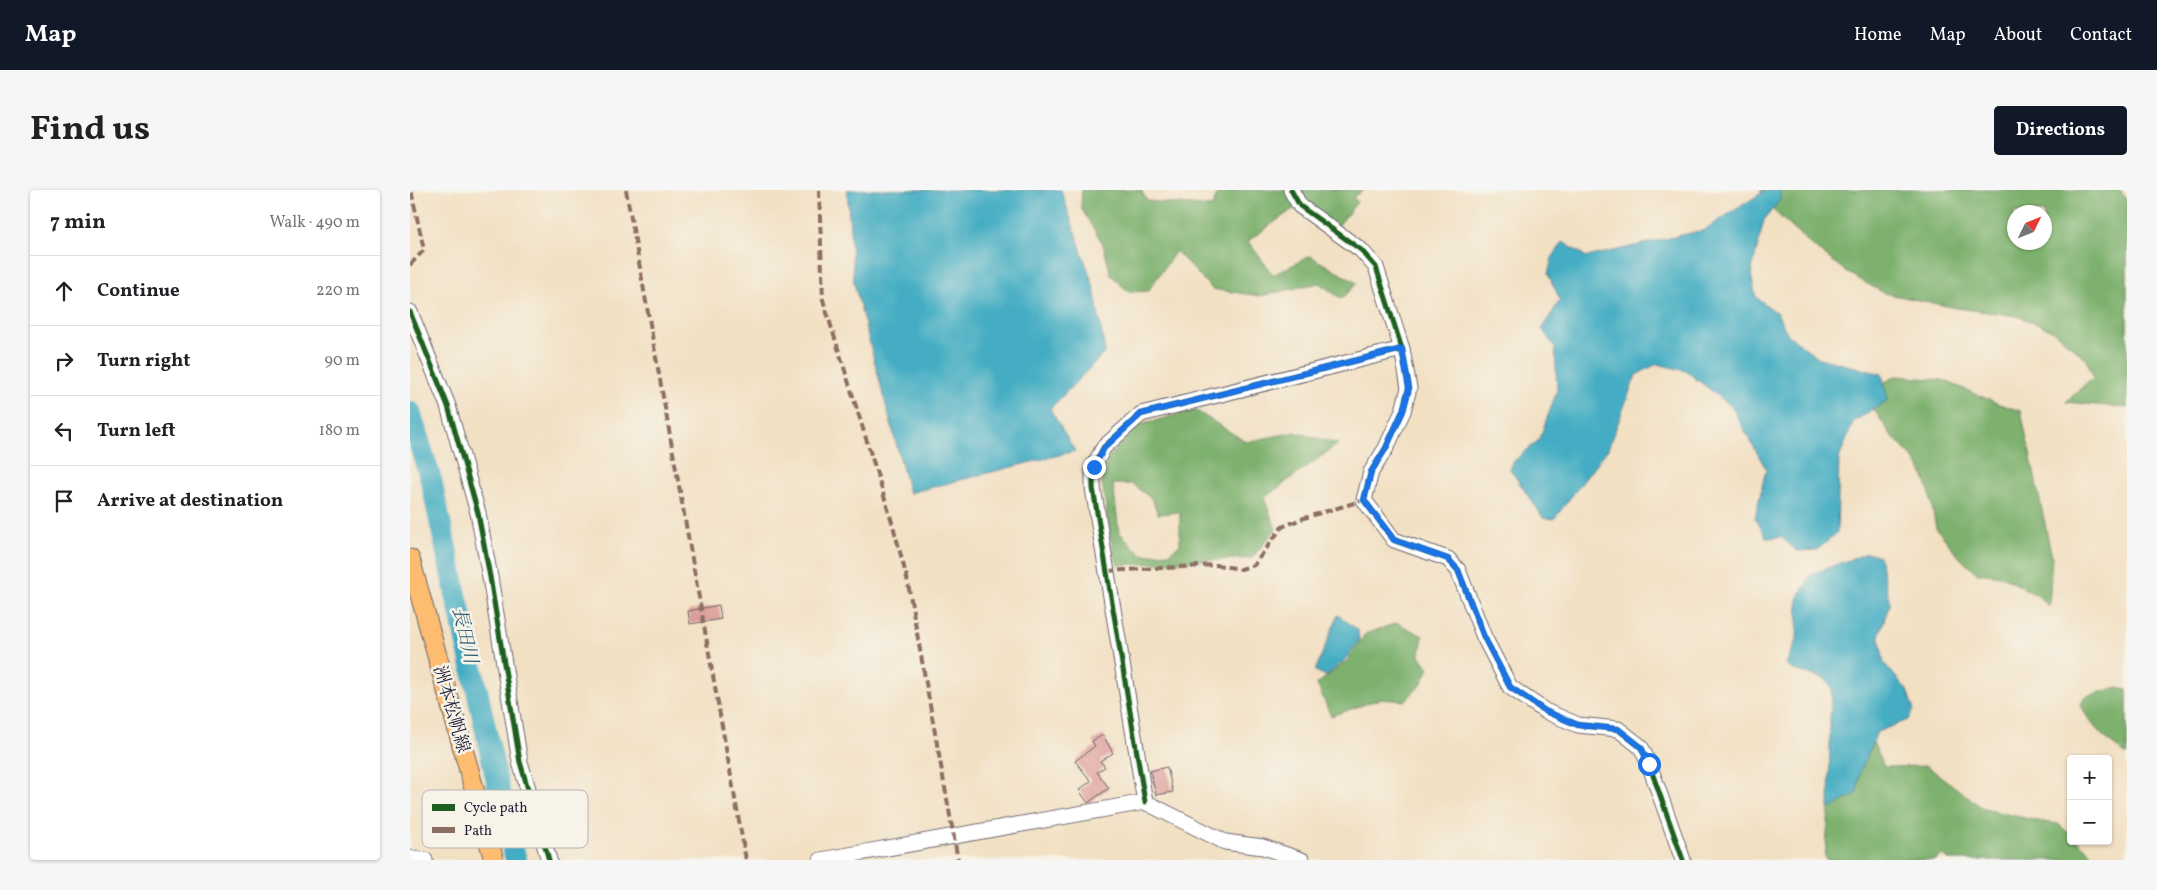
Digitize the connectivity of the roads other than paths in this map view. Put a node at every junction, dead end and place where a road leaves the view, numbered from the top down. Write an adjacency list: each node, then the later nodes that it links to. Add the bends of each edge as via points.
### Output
1 (1291, 190): 3 (street, via 1300,206 1361,250 1376,267)
2 (410, 312): 6 (street, via 448,406 478,513 520,762)
3 (1402, 349): 7 (street, via 1141,414 1104,448 1094,467 1093,488); 12 (street, via 1409,388 1403,411 1371,472 1364,500 1394,540 1448,559 1458,570 1484,637 1510,687 1545,711 1578,725 1618,729 1641,747)
4 (410, 559): 5 (main road, 洲本松帆線)
5 (474, 790)
6 (529, 790)
7 (1145, 802): 10 (street); 11 (street, via 1225,842 1263,847)
8 (546, 848): 9 (street)
9 (550, 860)
10 (821, 860)
11 (1302, 860)
12 (1683, 860)

